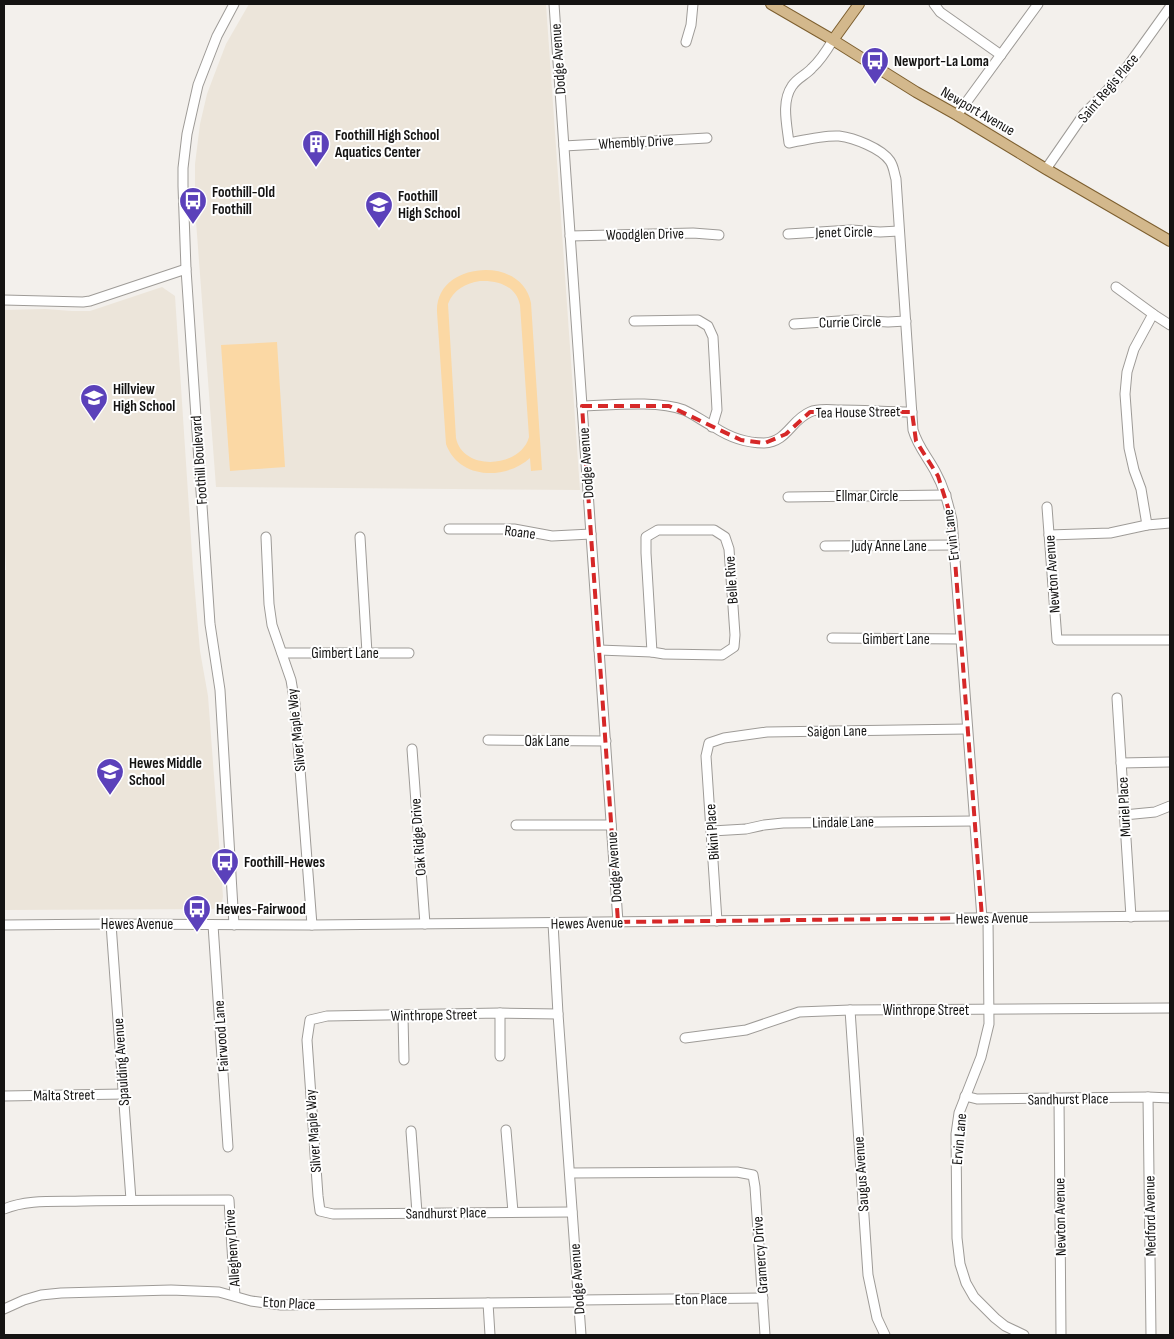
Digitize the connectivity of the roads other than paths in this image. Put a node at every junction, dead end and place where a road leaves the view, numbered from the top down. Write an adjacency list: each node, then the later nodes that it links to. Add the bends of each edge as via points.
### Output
1 (234, 4): 21 (street, Foothill Boulevard, via 203,69 187,134 182,186)
2 (554, 4): 14 (street, Dodge Avenue)
3 (693, 4): 10 (street)
4 (771, 4): 9 (main road, Newport Avenue)
5 (859, 4): 9 (main road)
6 (934, 4): 11 (street, via 940,12)
7 (1038, 4): 11 (street)
8 (1170, 7): 15 (street, Saint Regis Place, via 1122,74 1084,114)
9 (833, 40): 12 (main road, Newport Avenue); 16 (street, Ervin Lane, via 812,69 791,86 786,116 789,142 837,136 883,154 894,168)
10 (686, 42)
11 (1001, 55): 12 (street)
12 (957, 115): 15 (main road, Newport Avenue)
13 (707, 138): 14 (street, Whembly Drive)
14 (564, 146): 19 (street, Dodge Avenue)
15 (1046, 169): 20 (main road, Newport Avenue)
16 (899, 231): 17 (street, Jenet Circle); 26 (street, Ervin Lane)
17 (788, 234)
18 (719, 235): 19 (street, Woodglen Drive)
19 (570, 236): 29 (street, Dodge Avenue)
20 (1170, 241)
21 (186, 269): 23 (street, via 90,301); 73 (street, Foothill Boulevard)
22 (1116, 287): 24 (street)
23 (4, 300)
24 (1153, 314): 28 (street); 36 (street, via 1134,349 1125,394 1129,448)
25 (634, 321): 31 (street, via 698,320 708,326 713,337 717,410)
26 (906, 321): 27 (street, Currie Circle); 30 (street, Ervin Lane)
27 (794, 324)
28 (1170, 324)
29 (582, 406): 31 (street, Tea House Street, via 669,406 685,410); 38 (street, Dodge Avenue)
30 (912, 412): 31 (street, Tea House Street, via 810,412 786,434 765,443 741,440); 32 (street, Ervin Lane, via 916,441 934,468)
31 (712, 427)
32 (946, 495): 33 (street, Ellmar Circle); 42 (street, Ervin Lane)
33 (788, 497)
34 (1047, 507): 39 (street, Newton Avenue)
35 (1170, 523): 36 (street)
36 (1147, 525): 39 (street, via 1110,533)
37 (449, 529): 38 (street, Roane, via 514,529 552,536)
38 (591, 534): 47 (street, Dodge Avenue)
39 (1049, 535): 46 (street, Newton Avenue, via 1056,640)
40 (360, 536): 49 (street)
41 (266, 537): 51 (street, Silver Maple Way, via 269,604)
42 (954, 545): 43 (street, Judy Anne Lane); 45 (street, Ervin Lane)
43 (825, 546)
44 (832, 638): 45 (street, Gimbert Lane)
45 (960, 639): 53 (street, Ervin Lane)
46 (1170, 640)
47 (599, 650): 48 (street, Belle Rive); 55 (street, Dodge Avenue)
48 (652, 652): 48 (street, Belle Rive, via 722,655 734,648 729,549 725,537 714,530 658,530 646,537)
49 (367, 653): 50 (street, Gimbert Lane); 51 (street, Gimbert Lane)
50 (409, 653)
51 (282, 654): 76 (street, Silver Maple Way, via 295,704)
52 (1117, 698): 59 (street, Muriel Place)
53 (967, 729): 56 (street, Saigon Lane, via 767,732); 62 (street, Ervin Lane)
54 (488, 740): 55 (street, Oak Lane)
55 (606, 741): 64 (street, Dodge Avenue)
56 (709, 743): 65 (street, Bikini Place, via 706,756)
57 (412, 749): 74 (street, Oak Ridge Drive)
58 (1170, 762): 59 (street)
59 (1122, 763): 61 (street, Muriel Place)
60 (1170, 806): 61 (street, via 1155,812)
61 (1124, 815): 67 (street, Muriel Place)
62 (974, 821): 65 (street, Lindale Lane, via 783,823); 68 (street, Ervin Lane)
63 (516, 825): 64 (street)
64 (611, 825): 70 (street, Dodge Avenue)
65 (712, 831): 69 (street, Bikini Place)
66 (1170, 916): 67 (street, Hewes Avenue)
67 (1131, 917): 68 (street, Hewes Avenue)
68 (985, 918): 69 (street, Hewes Avenue); 80 (street, Ervin Lane)
69 (717, 921): 70 (street, Hewes Avenue)
70 (618, 922): 71 (street, Hewes Avenue)
71 (553, 923): 74 (street, Hewes Avenue); 82 (street, Dodge Avenue)
72 (111, 924): 75 (street, Hewes Avenue); 77 (street, Hewes Avenue); 88 (street, Spaulding Avenue)
73 (234, 924): 75 (street, Hewes Avenue); 76 (street, Hewes Avenue)
74 (425, 924): 76 (street, Hewes Avenue)
75 (213, 925): 96 (street, Fairwood Lane)
76 (312, 925)
77 (4, 926)
78 (1170, 1008): 80 (street, Winthrope Street)
79 (850, 1010): 80 (street, Winthrope Street); 85 (street, Winthrope Street, via 799,1012 746,1030); 112 (street, Saugus Avenue, via 868,1275 877,1318)
80 (989, 1010): 90 (street, Ervin Lane, via 981,1057)
81 (500, 1013): 82 (street, Winthrope Street); 83 (street, Winthrope Street); 86 (street)
82 (558, 1014): 97 (street, Dodge Avenue)
83 (403, 1016): 84 (street, Winthrope Street, via 327,1016); 87 (street)
84 (310, 1020): 100 (street, Silver Maple Way, via 307,1040)
85 (685, 1038)
86 (500, 1056)
87 (404, 1060)
88 (124, 1094): 89 (street, Malta Street); 98 (street, Spaulding Avenue)
89 (4, 1096)
90 (965, 1096): 93 (street, Sandhurst Place, via 977,1099); 113 (street, Ervin Lane, via 956,1134 960,1264 974,1297 1004,1326)
91 (1148, 1098): 92 (street, Sandhurst Place); 93 (street, Sandhurst Place); 115 (street, Medford Avenue)
92 (1170, 1098)
93 (1059, 1099): 114 (street, Newton Avenue)
94 (506, 1130): 101 (street)
95 (411, 1132): 103 (street)
96 (228, 1147)
97 (570, 1173): 102 (street, Dodge Avenue); 105 (street, Gramercy Drive, via 737,1172 753,1175)
98 (131, 1200): 99 (street, via 34,1202); 104 (street, Allegheny Drive, via 229,1200)
99 (4, 1209)
100 (320, 1211): 103 (street, Sandhurst Place, via 333,1214)
101 (513, 1212): 102 (street, Sandhurst Place); 103 (street, Sandhurst Place)
102 (572, 1212): 106 (street, Dodge Avenue)
103 (417, 1213)
104 (235, 1296): 107 (street, Eton Place, via 281,1305); 108 (street, Eton Place, via 171,1290 60,1293 41,1295)
105 (763, 1298): 106 (street, Eton Place); 111 (street, Gramercy Drive)
106 (579, 1301): 107 (street, Eton Place); 110 (street, Dodge Avenue)
107 (488, 1303): 109 (street)
108 (4, 1309)
109 (490, 1335)
110 (581, 1335)
111 (765, 1335)
112 (885, 1335)
113 (1024, 1335)
114 (1061, 1335)
115 (1151, 1335)

